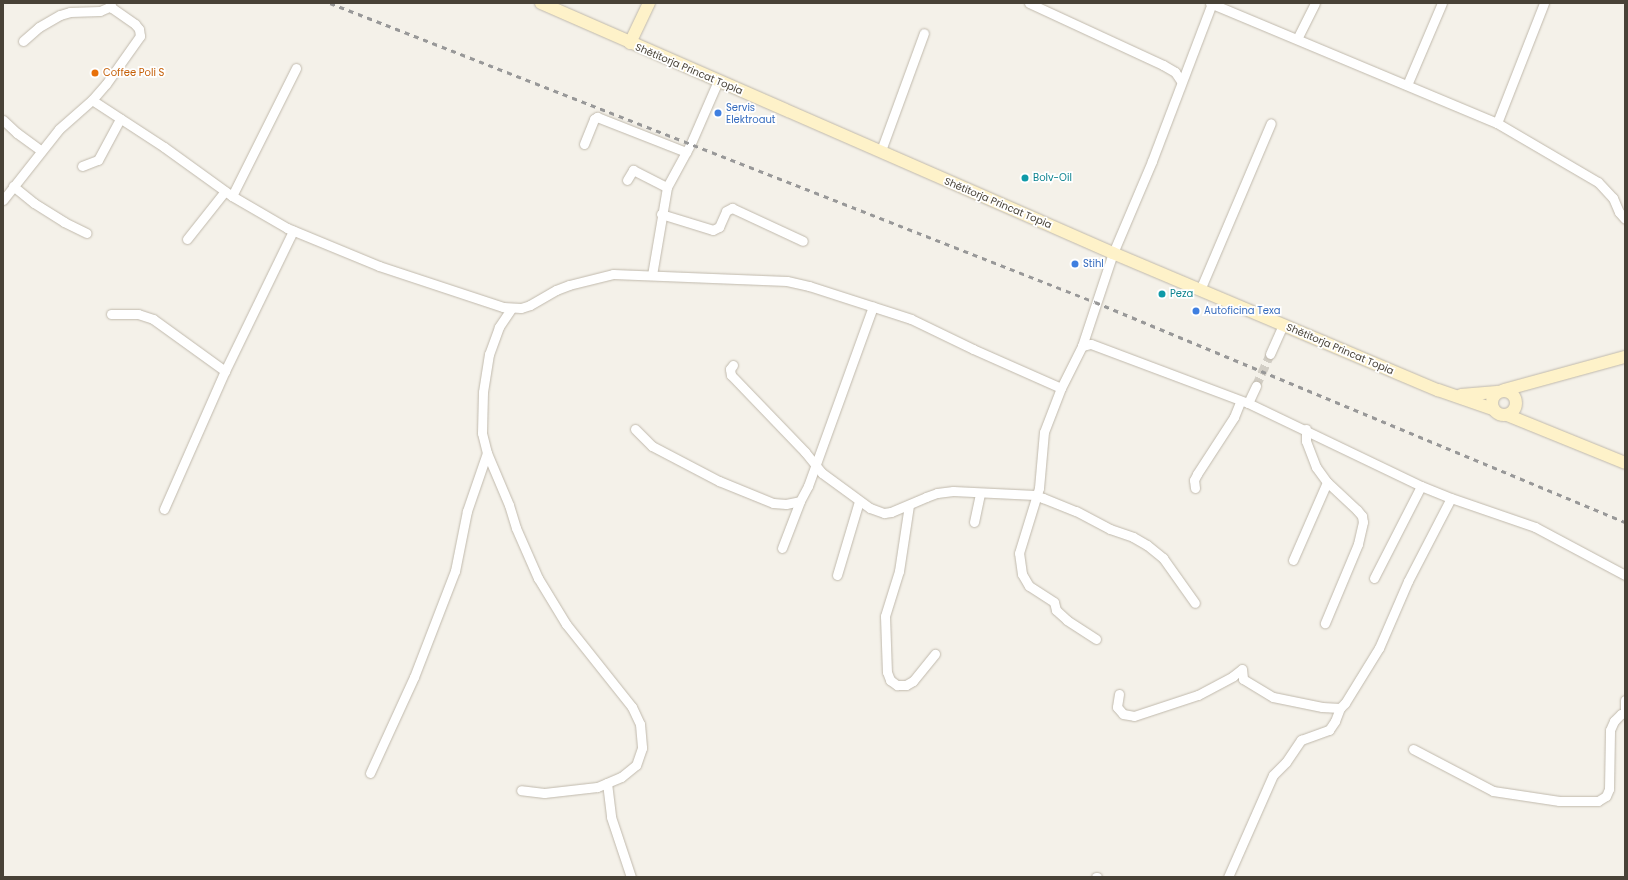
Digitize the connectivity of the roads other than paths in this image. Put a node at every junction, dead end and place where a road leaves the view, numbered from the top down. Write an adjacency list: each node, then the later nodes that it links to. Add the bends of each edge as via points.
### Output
1 (541, 3): 12 (main road, Shëtitorja Princat Topia)
2 (649, 3): 12 (main road)
3 (1029, 3): 15 (street, via 1163,65 1175,72)
4 (1211, 3): 10 (street); 15 (street)
5 (1315, 3): 10 (street)
6 (1442, 3): 16 (street)
7 (1544, 3): 21 (street)
8 (110, 5): 11 (street, via 100,11 60,15 39,27); 17 (street, via 135,24 140,36)
9 (924, 34): 23 (street)
10 (1297, 39): 16 (street)
11 (23, 41)
12 (630, 43): 14 (main road, Shëtitorja Princat Topia)
13 (296, 68): 30 (street)
14 (718, 81): 25 (street); 38 (main road, Shëtitorja Princat Topia)
15 (1181, 81): 38 (street, via 1152,161)
16 (1407, 85): 21 (street)
17 (92, 100): 18 (street); 24 (street, via 72,115)
18 (120, 119): 26 (street, via 98,160); 30 (street)
19 (3, 120): 24 (street, via 17,134)
20 (1271, 123): 40 (street)
21 (1497, 123): 33 (street, via 1598,182 1613,198)
22 (584, 144): 25 (street, via 594,119 598,117)
23 (883, 145)
24 (40, 150): 28 (street)
25 (686, 152): 29 (street)
26 (82, 166)
27 (627, 180): 29 (street, via 634,170)
28 (13, 186): 31 (street); 35 (street, via 64,222)
29 (667, 187): 32 (street)
30 (228, 193): 34 (street); 36 (street)
31 (3, 200)
32 (661, 214): 37 (street, via 713,230 719,227 726,211 732,208); 39 (street)
33 (1625, 219)
34 (293, 231): 42 (street, via 379,266); 49 (street)
35 (88, 233)
36 (187, 239)
37 (804, 241)
38 (1113, 253): 40 (main road, Shëtitorja Princat Topia); 45 (street, via 1085,336)
39 (652, 275): 41 (street, via 787,281); 42 (street, via 600,276 556,290 530,305)
40 (1200, 290): 44 (main road, Shëtitorja Princat Topia)
41 (873, 306): 52 (street, via 911,319 973,350); 64 (street)
42 (511, 309): 62 (street, via 499,327 489,354 482,433)
43 (112, 314): 49 (street, via 138,314 153,320)
44 (1283, 325): 46 (street); 54 (main road, Shëtitorja Princat Topia)
45 (1086, 345): 52 (street); 56 (street)
46 (1270, 354)
47 (1625, 357): 50 (main road, Shëtitorja Princat Topia)
48 (733, 365): 64 (street, via 730,368 731,375)
49 (225, 371): 74 (street)
50 (1536, 381): 53 (main road, Shëtitorja Princat Topia); 55 (main road)
51 (1256, 386): 56 (street)
52 (1061, 388): 69 (street, via 1044,432 1040,478)
53 (1501, 391): 54 (main road, Shëtitorja Princat Topia); 55 (main road, via 1511,393); 57 (main road, via 1491,400)
54 (1457, 396): 57 (main road, Shëtitorja Princat Topia)
55 (1516, 401): 58 (main road); 59 (main road)
56 (1244, 403): 61 (street); 67 (street, via 1197,474 1194,480)
57 (1493, 409): 58 (main road, via 1498,414)
58 (1508, 415): 59 (main road)
59 (1530, 423): 63 (main road)
60 (635, 429): 71 (street, via 652,446 719,481 773,503)
61 (1306, 429): 65 (street, via 1310,454); 66 (street)
62 (488, 453): 91 (street, via 467,511 455,571 414,677); 92 (street, via 538,578 566,624 632,707 640,724 642,748 636,765 621,777)
63 (1625, 463)
64 (816, 464): 71 (street); 72 (street, via 822,473)
65 (1328, 482): 77 (street); 82 (street, via 1357,510 1363,522 1358,544)
66 (1421, 486): 70 (street); 80 (street)
67 (1195, 488)
68 (980, 494): 69 (street); 73 (street, via 953,491 937,493); 75 (street)
69 (1035, 495): 81 (street, via 1147,544 1164,558); 83 (street, via 1019,553 1022,574 1029,586 1054,602 1056,610 1067,620)
70 (1451, 498): 79 (street, via 1535,527); 87 (street, via 1408,581 1379,648)
71 (800, 501): 76 (street)
72 (859, 501): 73 (street, via 884,513); 78 (street)
73 (909, 505): 84 (street, via 899,571 885,616 887,672 890,680 897,685 906,685 913,681)
74 (164, 509)
75 (974, 522)
76 (782, 548)
77 (1293, 560)
78 (837, 575)
79 (1625, 575)
80 (1374, 578)
81 (1195, 602)
82 (1325, 623)
83 (1096, 639)
84 (935, 654)
85 (1119, 694): 87 (street, via 1117,707 1123,714 1134,716 1198,695 1242,669 1243,679 1274,697)
86 (1625, 700): 88 (street)
87 (1340, 708): 95 (street, via 1336,721 1329,730 1301,740 1286,762 1269,780)
88 (1625, 709)
89 (1625, 713): 90 (street, via 1614,721 1610,730 1608,789 1606,796 1598,801 1559,801 1493,791)
90 (1413, 749)
91 (370, 773)
92 (607, 783): 93 (street, via 597,787 544,793); 94 (street, via 611,818)
93 (521, 790)
94 (631, 877)
95 (1228, 877)

